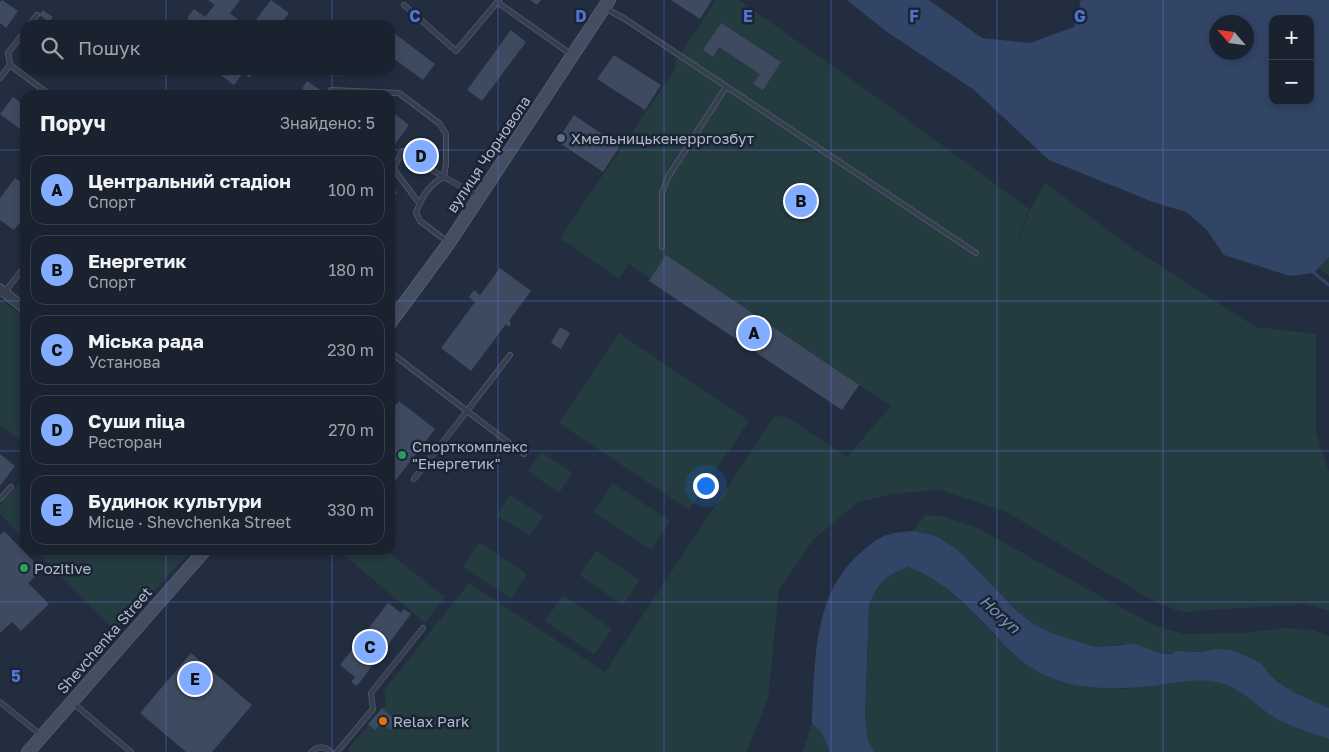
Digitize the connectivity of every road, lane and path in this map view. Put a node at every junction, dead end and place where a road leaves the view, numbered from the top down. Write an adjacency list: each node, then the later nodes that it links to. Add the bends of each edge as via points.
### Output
1 (498, 1): 3 (lane, via 456,51); 7 (lane)
2 (606, 4): 7 (street, вулиця Чорновола); 12 (lane)
3 (404, 5)
4 (37, 15): 5 (lane)
5 (33, 20)
6 (20, 38): 8 (lane, via 8,54)
7 (573, 56): 18 (street, вулиця Чорновола)
8 (10, 65): 9 (lane); 11 (lane)
9 (20, 72)
10 (23, 75): 13 (lane)
11 (0, 78)
12 (726, 87): 21 (lane, via 668,177 662,193); 22 (lane)
13 (43, 90)
14 (395, 93): 17 (lane, via 440,124 446,134)
15 (395, 161): 17 (lane, via 403,150)
16 (395, 172): 19 (lane)
17 (444, 177): 18 (lane); 19 (lane, via 433,182)
18 (479, 197): 20 (street, вулиця Чорновола)
19 (419, 203): 20 (lane, via 416,213 420,221)
20 (449, 242): 26 (street, вулиця Чорновола)
21 (662, 247)
22 (976, 253)
23 (20, 271): 24 (lane)
24 (2, 291): 25 (street)
25 (20, 305)
26 (395, 313)
27 (510, 355): 29 (lane)
28 (395, 356): 29 (lane)
29 (467, 411): 30 (lane); 31 (lane)
30 (524, 454)
31 (414, 479)
32 (11, 487): 33 (lane)
33 (0, 500)
34 (201, 555): 37 (street, Shevchenka Street)
35 (423, 628): 43 (lane, via 371,692 373,709)
36 (0, 702): 38 (lane)
37 (72, 702): 38 (street, Shevchenka Street); 40 (lane)
38 (42, 736): 39 (street, Shevchenka Street)
39 (29, 752)
40 (131, 752)
41 (311, 752): 42 (lane, via 320,747)
42 (331, 752)
43 (337, 752)

